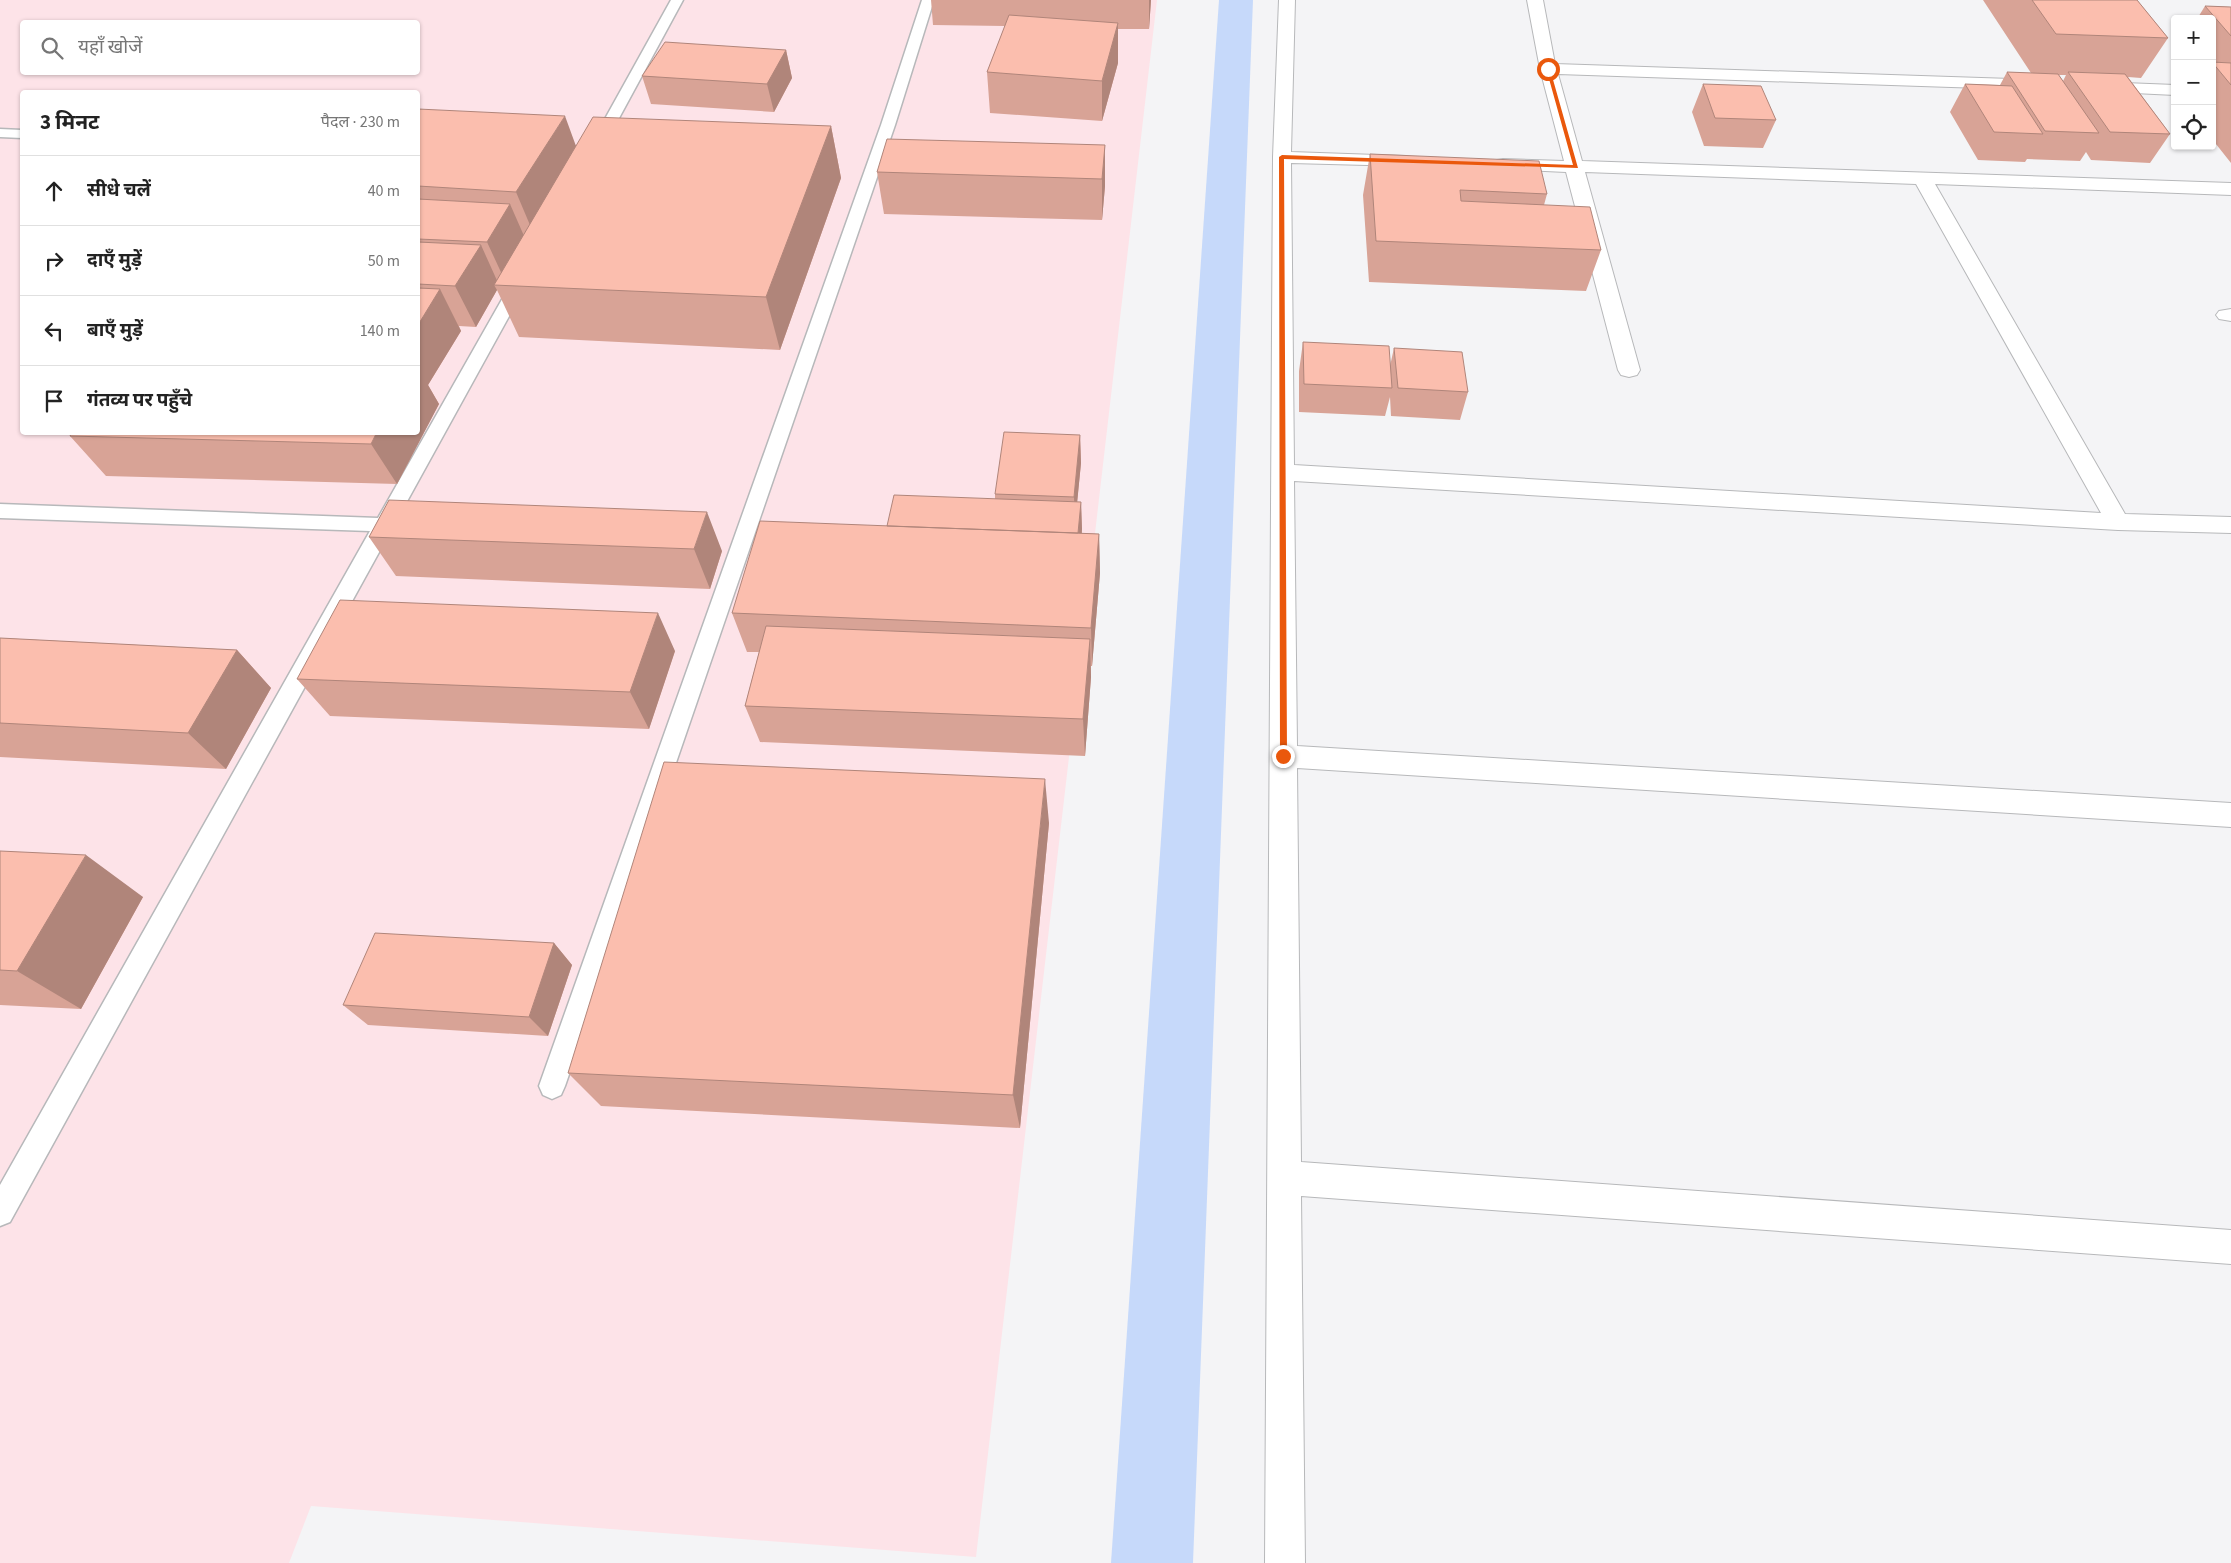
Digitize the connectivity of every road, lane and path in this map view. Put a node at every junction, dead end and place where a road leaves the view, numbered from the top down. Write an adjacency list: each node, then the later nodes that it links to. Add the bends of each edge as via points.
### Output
1 (677, 0): 11 (lane)
2 (928, 0): 27 (lane, via 882,144)
3 (1286, 0): 12 (street)
4 (1535, 0): 5 (street)
5 (1548, 69): 6 (street); 15 (street)
6 (2055, 86)
7 (2085, 87): 8 (street)
8 (2171, 90)
9 (0, 133): 10 (lane)
10 (20, 134)
11 (590, 146)
12 (1282, 157): 13 (street); 20 (street)
13 (1419, 162)
14 (1488, 164): 15 (street)
15 (1576, 167): 16 (street); 19 (street)
16 (1923, 179): 17 (street); 22 (street)
17 (2231, 189)
18 (532, 260): 23 (lane)
19 (1629, 370)
20 (1282, 472): 22 (street); 25 (street)
21 (0, 511): 23 (lane)
22 (2118, 522): 24 (street)
23 (382, 525): 29 (lane)
24 (2231, 525)
25 (1283, 756): 26 (street); 28 (street)
26 (2231, 815)
27 (552, 1086)
28 (1284, 1178): 30 (street); 31 (street)
29 (0, 1212)
30 (2231, 1247)
31 (1285, 1563)

